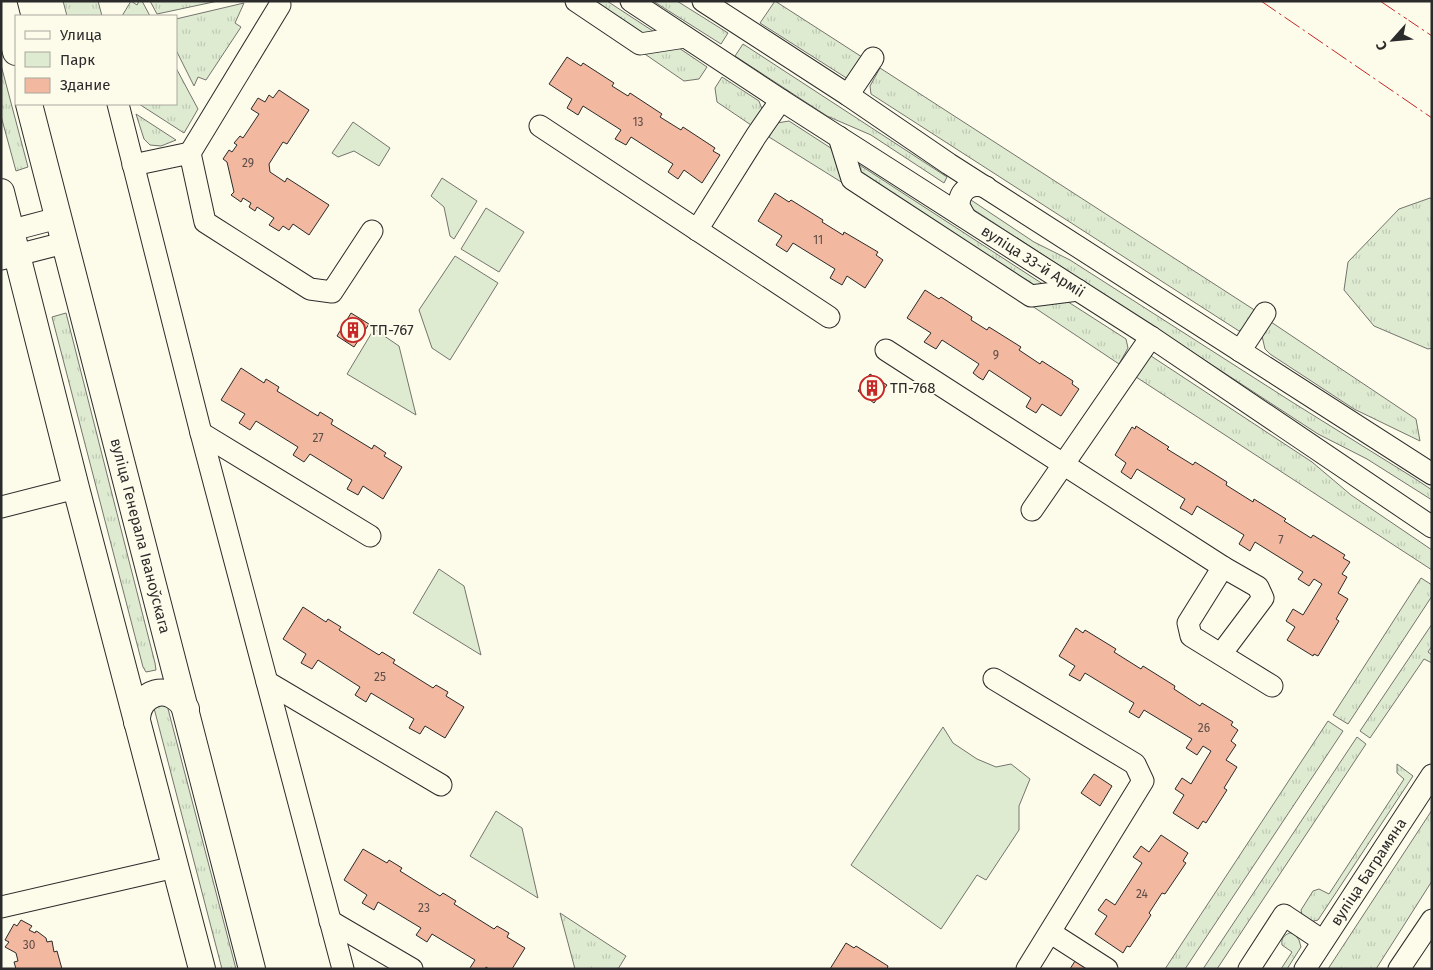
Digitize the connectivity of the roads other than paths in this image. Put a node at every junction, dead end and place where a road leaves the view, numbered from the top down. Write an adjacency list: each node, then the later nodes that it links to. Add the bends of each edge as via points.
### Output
1 (3, 1): 7 (main road)
2 (576, 1): 6 (street, via 640,44)
3 (631, 1): 6 (street, вуліца 33-й Арміі)
4 (703, 1): 9 (street)
5 (280, 5): 15 (street)
6 (685, 37): 10 (street, вуліца 33-й Арміі)
7 (15, 48)
8 (873, 58): 9 (street)
9 (848, 95): 16 (street)
10 (781, 100): 14 (street, вуліца 33-й Арміі); 23 (street)
11 (29, 105): 22 (main road, вуліца Генерала Іваноўскага)
12 (118, 105): 17 (street)
13 (540, 126): 23 (street)
14 (839, 137): 20 (street, вуліца 33-й Арміі); 26 (street, via 852,179 1030,296)
15 (190, 153): 17 (street); 24 (street, via 205,222 310,290 332,292)
16 (949, 164): 18 (street); 20 (street, via 954,174 951,186 940,194)
17 (133, 165): 32 (street)
18 (986, 187): 21 (street, via 972,186 961,194 959,206); 31 (street)
19 (1, 192): 25 (main road)
20 (927, 192): 21 (street, вуліца 33-й Арміі)
21 (965, 217): 26 (street, вуліца 33-й Арміі)
22 (61, 230): 25 (street); 42 (main road, вуліца Генерала Іваноўскага)
23 (697, 230): 28 (street)
24 (372, 231)
25 (8, 244): 35 (main road)
26 (1078, 290): 29 (street, вуліца 33-й Арміі)
27 (1266, 313): 31 (street)
28 (829, 317)
29 (1151, 337): 33 (street); 38 (street, вуліца 33-й Арміі)
30 (886, 350): 33 (street)
31 (1240, 351): 34 (street)
32 (201, 433): 39 (street); 45 (street)
33 (1063, 465): 37 (street); 40 (street)
34 (1432, 474)
35 (76, 488): 36 (street); 43 (main road)
36 (1, 507)
37 (1032, 510)
38 (1432, 527)
39 (370, 536)
40 (1223, 567): 41 (street, via 1188,623 1191,636); 41 (street, via 1258,588 1263,598)
41 (1221, 654): 46 (street)
42 (173, 658): 43 (main road, via 167,673 154,682 133,680); 47 (main road, вуліца Генерала Іваноўскага)
43 (124, 670): 48 (main road)
44 (994, 679): 55 (street, via 1135,764 1143,781)
45 (267, 682): 50 (street); 54 (street)
46 (1272, 686)
47 (186, 709): 48 (main road, via 171,694 157,693 143,700); 58 (main road, вуліца Генерала Іваноўскага)
48 (137, 722): 51 (main road)
49 (1432, 775): 56 (street, вуліца Баграмяна)
50 (441, 785)
51 (175, 867): 52 (street); 57 (main road)
52 (1, 907)
53 (1432, 920): 65 (street)
54 (330, 921): 59 (street); 60 (street)
55 (1051, 933): 61 (street); 62 (street)
56 (1323, 941): 63 (street, via 1284,915); 64 (street, вуліца Баграмяна)
57 (202, 969)
58 (252, 969)
59 (343, 969)
60 (412, 969)
61 (1028, 969)
62 (1107, 969)
63 (1249, 969)
64 (1305, 969)
65 (1399, 969)

